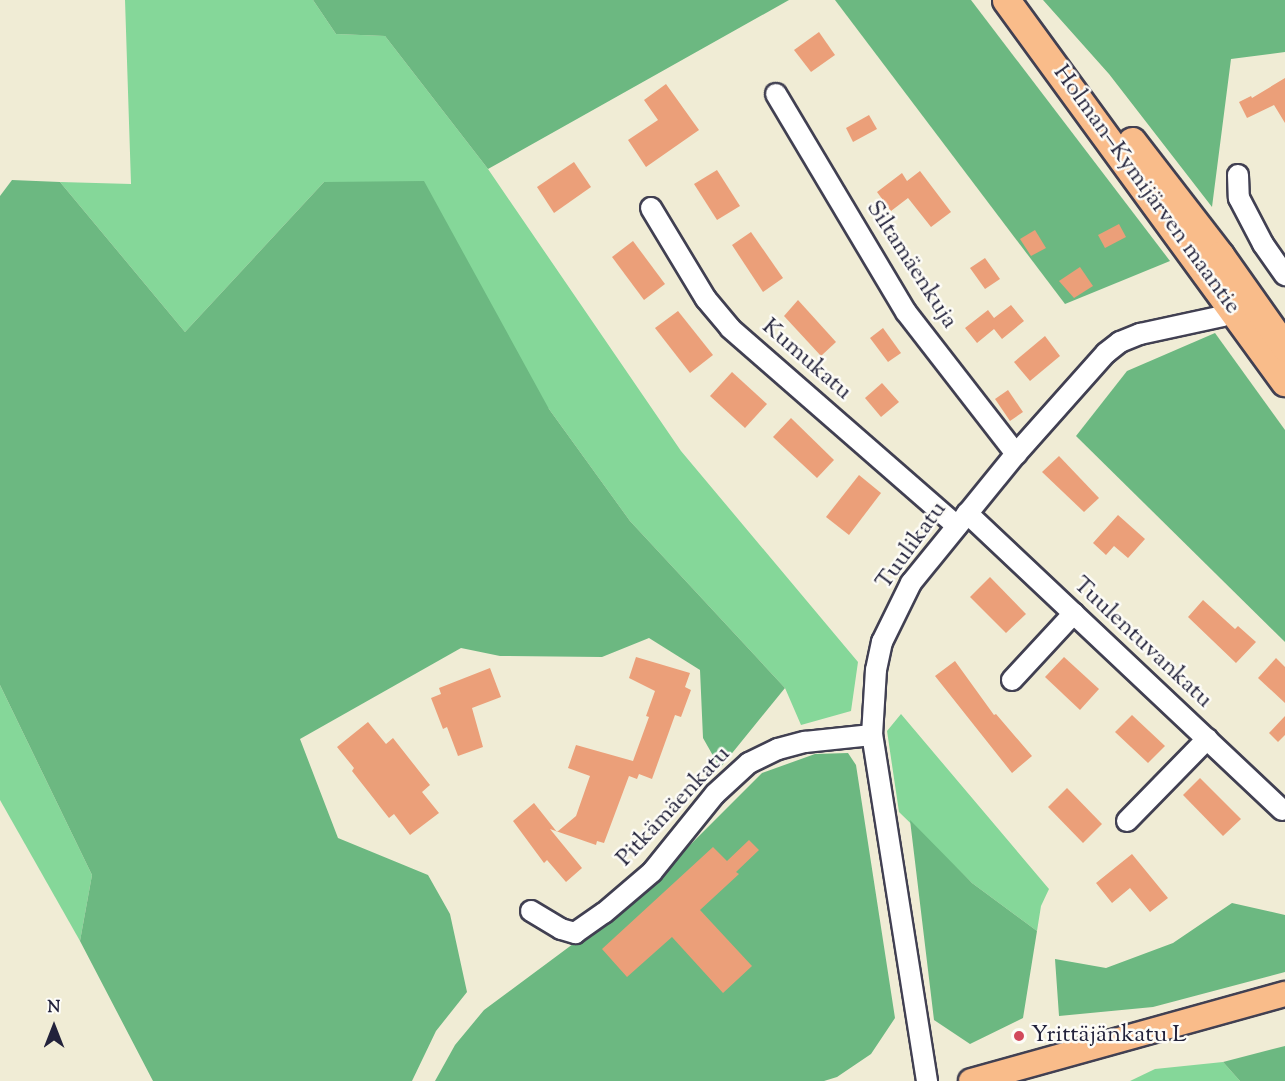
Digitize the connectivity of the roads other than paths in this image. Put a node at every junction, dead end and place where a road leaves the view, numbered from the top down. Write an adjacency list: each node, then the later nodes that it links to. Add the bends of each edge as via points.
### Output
1 (1008, 0): 7 (highway, Holman–Kymijärven maantie, via 1095,94); 8 (highway, Holman–Kymijärven maantie)
2 (776, 94): 9 (street, Siltamäenkuja, via 906,312)
3 (1238, 175): 5 (street, via 1239,198)
4 (651, 208): 10 (street, Kumukatu, via 706,299 730,328)
5 (1285, 275)
6 (1223, 316): 9 (street, Tuulikatu, via 1120,342 1106,352)
7 (1285, 347)
8 (1285, 382)
9 (1016, 454): 10 (street, Tuulikatu)
10 (962, 520): 11 (street, Tuulentuvankatu); 13 (street, Tuulikatu, via 911,583 882,642)
11 (1074, 613): 12 (street); 14 (street, Tuulentuvankatu)
12 (1012, 680)
13 (872, 735): 17 (street, Pitkämäenkatu, via 805,742 749,763 715,794 652,873 575,933); 19 (street, Tuulikatu)
14 (1207, 739): 15 (street, Tuulentuvankatu); 16 (street)
15 (1282, 810)
16 (1127, 821)
17 (531, 911)
18 (1285, 994): 20 (main road)
19 (927, 1081)
20 (971, 1081)

